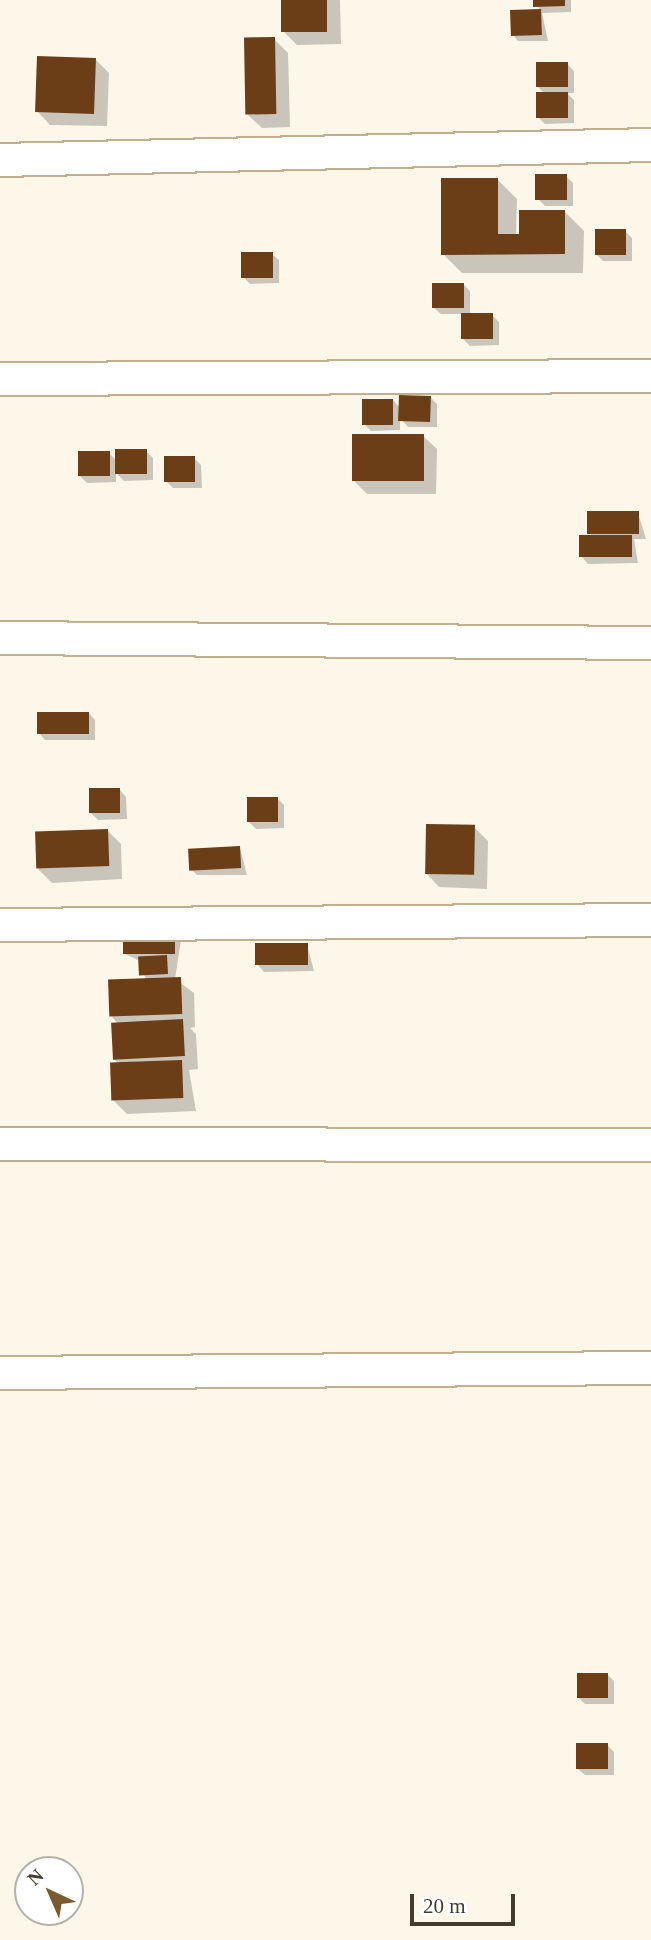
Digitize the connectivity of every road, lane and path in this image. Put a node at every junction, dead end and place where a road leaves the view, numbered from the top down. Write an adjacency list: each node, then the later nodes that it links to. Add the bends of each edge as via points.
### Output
1 (651, 145): 2 (street)
2 (0, 160)
3 (651, 376): 4 (street)
4 (0, 379)
5 (0, 638): 6 (street)
6 (651, 643)
7 (651, 920): 8 (street)
8 (0, 925)
9 (0, 1144): 10 (street)
10 (651, 1144)
11 (651, 1368): 12 (street)
12 (0, 1373)

